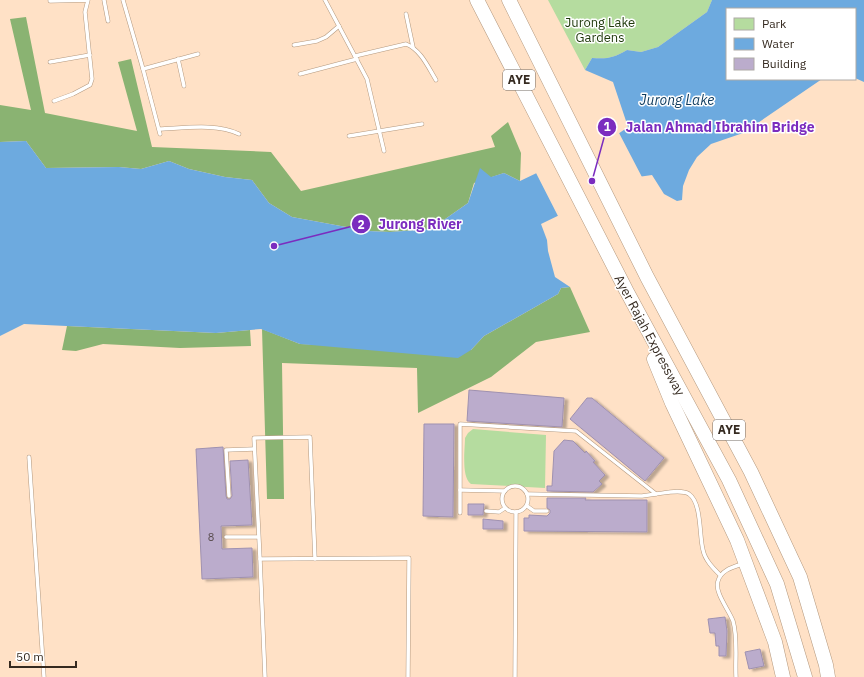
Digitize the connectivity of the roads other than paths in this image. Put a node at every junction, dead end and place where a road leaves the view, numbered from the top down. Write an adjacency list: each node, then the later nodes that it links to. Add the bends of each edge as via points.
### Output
1 (104, 0): 8 (lane)
2 (123, 0): 17 (lane)
3 (325, 0): 9 (lane)
4 (477, 0): 29 (highway, Ayer Rajah Expressway / AYE)
5 (509, 0): 56 (highway, Ayer Rajah Expressway / AYE, via 647,277 751,472 800,577)
6 (50, 1): 13 (lane, via 88,0 85,12)
7 (406, 14): 11 (lane)
8 (108, 21)
9 (339, 26): 10 (lane, via 317,41); 14 (lane)
10 (294, 45)
11 (413, 47): 14 (lane, via 406,44); 19 (lane)
12 (198, 54): 15 (lane)
13 (90, 55): 16 (lane); 21 (lane, via 90,85)
14 (356, 58): 18 (lane); 24 (lane, via 367,80)
15 (178, 59): 17 (lane); 20 (lane)
16 (50, 62)
17 (143, 69): 23 (lane)
18 (300, 74)
19 (436, 80)
20 (184, 86)
21 (54, 101)
22 (422, 124): 24 (lane)
23 (159, 129): 25 (lane); 26 (lane, via 220,128)
24 (380, 131): 27 (lane); 28 (lane)
25 (160, 134)
26 (240, 134)
27 (349, 136)
28 (384, 151)
29 (626, 290): 47 (highway, via 672,402); 55 (highway, Ayer Rajah Expressway / AYE, via 729,480 777,584)
30 (254, 449): 36 (lane, via 226,450); 43 (lane); 46 (lane, via 254,438 310,436)
31 (29, 457): 49 (lane)
32 (460, 490): 33 (lane); 35 (lane, via 460,424 576,431); 42 (lane)
33 (505, 491): 34 (lane, via 517,486); 38 (lane, via 502,498)
34 (528, 494): 35 (lane); 37 (lane)
35 (656, 494): 48 (lane, via 684,492 695,501 703,551 709,563)
36 (229, 496)
37 (527, 506): 40 (lane, via 534,511); 41 (lane, via 524,510)
38 (505, 508): 39 (lane, via 499,512); 41 (lane)
39 (486, 511)
40 (547, 511)
41 (516, 512): 52 (lane)
42 (460, 513)
43 (258, 536): 44 (lane); 45 (lane)
44 (226, 537)
45 (260, 559): 46 (lane); 50 (lane)
46 (314, 559): 51 (lane, via 409,558)
47 (745, 563): 48 (lane); 54 (highway, via 775,642)
48 (720, 575): 53 (lane, via 718,590 734,623)
49 (44, 677)
50 (265, 677)
51 (408, 677)
52 (515, 677)
53 (736, 677)
54 (783, 677)
55 (805, 677)
56 (828, 677)

